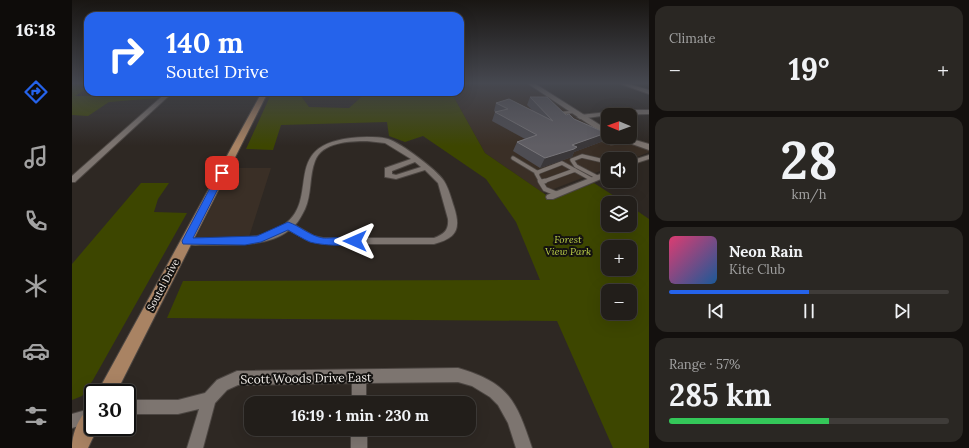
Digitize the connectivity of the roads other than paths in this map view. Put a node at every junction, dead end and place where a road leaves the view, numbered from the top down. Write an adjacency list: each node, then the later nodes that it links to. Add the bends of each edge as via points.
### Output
1 (157, 104): 22 (street)
2 (259, 104): 26 (main road, Soutel Drive)
3 (560, 104): 4 (street)
4 (572, 112): 6 (street); 7 (lane, via 562,114)
5 (649, 112): 6 (street)
6 (580, 117): 8 (street)
7 (569, 121)
8 (601, 130)
9 (594, 136): 10 (lane)
10 (601, 139)
11 (632, 144): 12 (street)
12 (649, 152): 14 (street)
13 (513, 158): 19 (lane)
14 (637, 159)
15 (415, 160): 17 (street); 17 (street, via 388,170 388,175 396,178); 25 (street, via 386,141 322,144 311,161 302,206)
16 (601, 160): 21 (lane, via 582,156 572,160 576,166)
17 (425, 168): 25 (street, via 440,179 442,184 454,222 449,235 434,241 323,241 312,239)
18 (575, 170): 19 (lane, via 562,163); 21 (lane); 23 (lane)
19 (538, 173): 23 (lane)
20 (601, 176): 21 (street)
21 (594, 178): 24 (street)
22 (72, 180)
23 (541, 182): 24 (lane)
24 (554, 196)
25 (288, 226): 26 (street, via 258,239 245,241)
26 (186, 241): 28 (main road, Soutel Drive)
27 (359, 376): 29 (street); 30 (street, Scott Woods Drive East, via 237,378 222,385); 39 (street, Scott Woods Drive East, via 458,375 476,379 492,388 506,404 517,424)
28 (111, 384)
29 (359, 396)
30 (209, 399): 31 (street, via 178,407); 37 (street)
31 (136, 407)
32 (84, 419): 33 (street)
33 (72, 422)
34 (84, 434): 36 (main road)
35 (359, 436): 38 (street)
36 (77, 448)
37 (195, 448)
38 (359, 448)
39 (524, 448)

